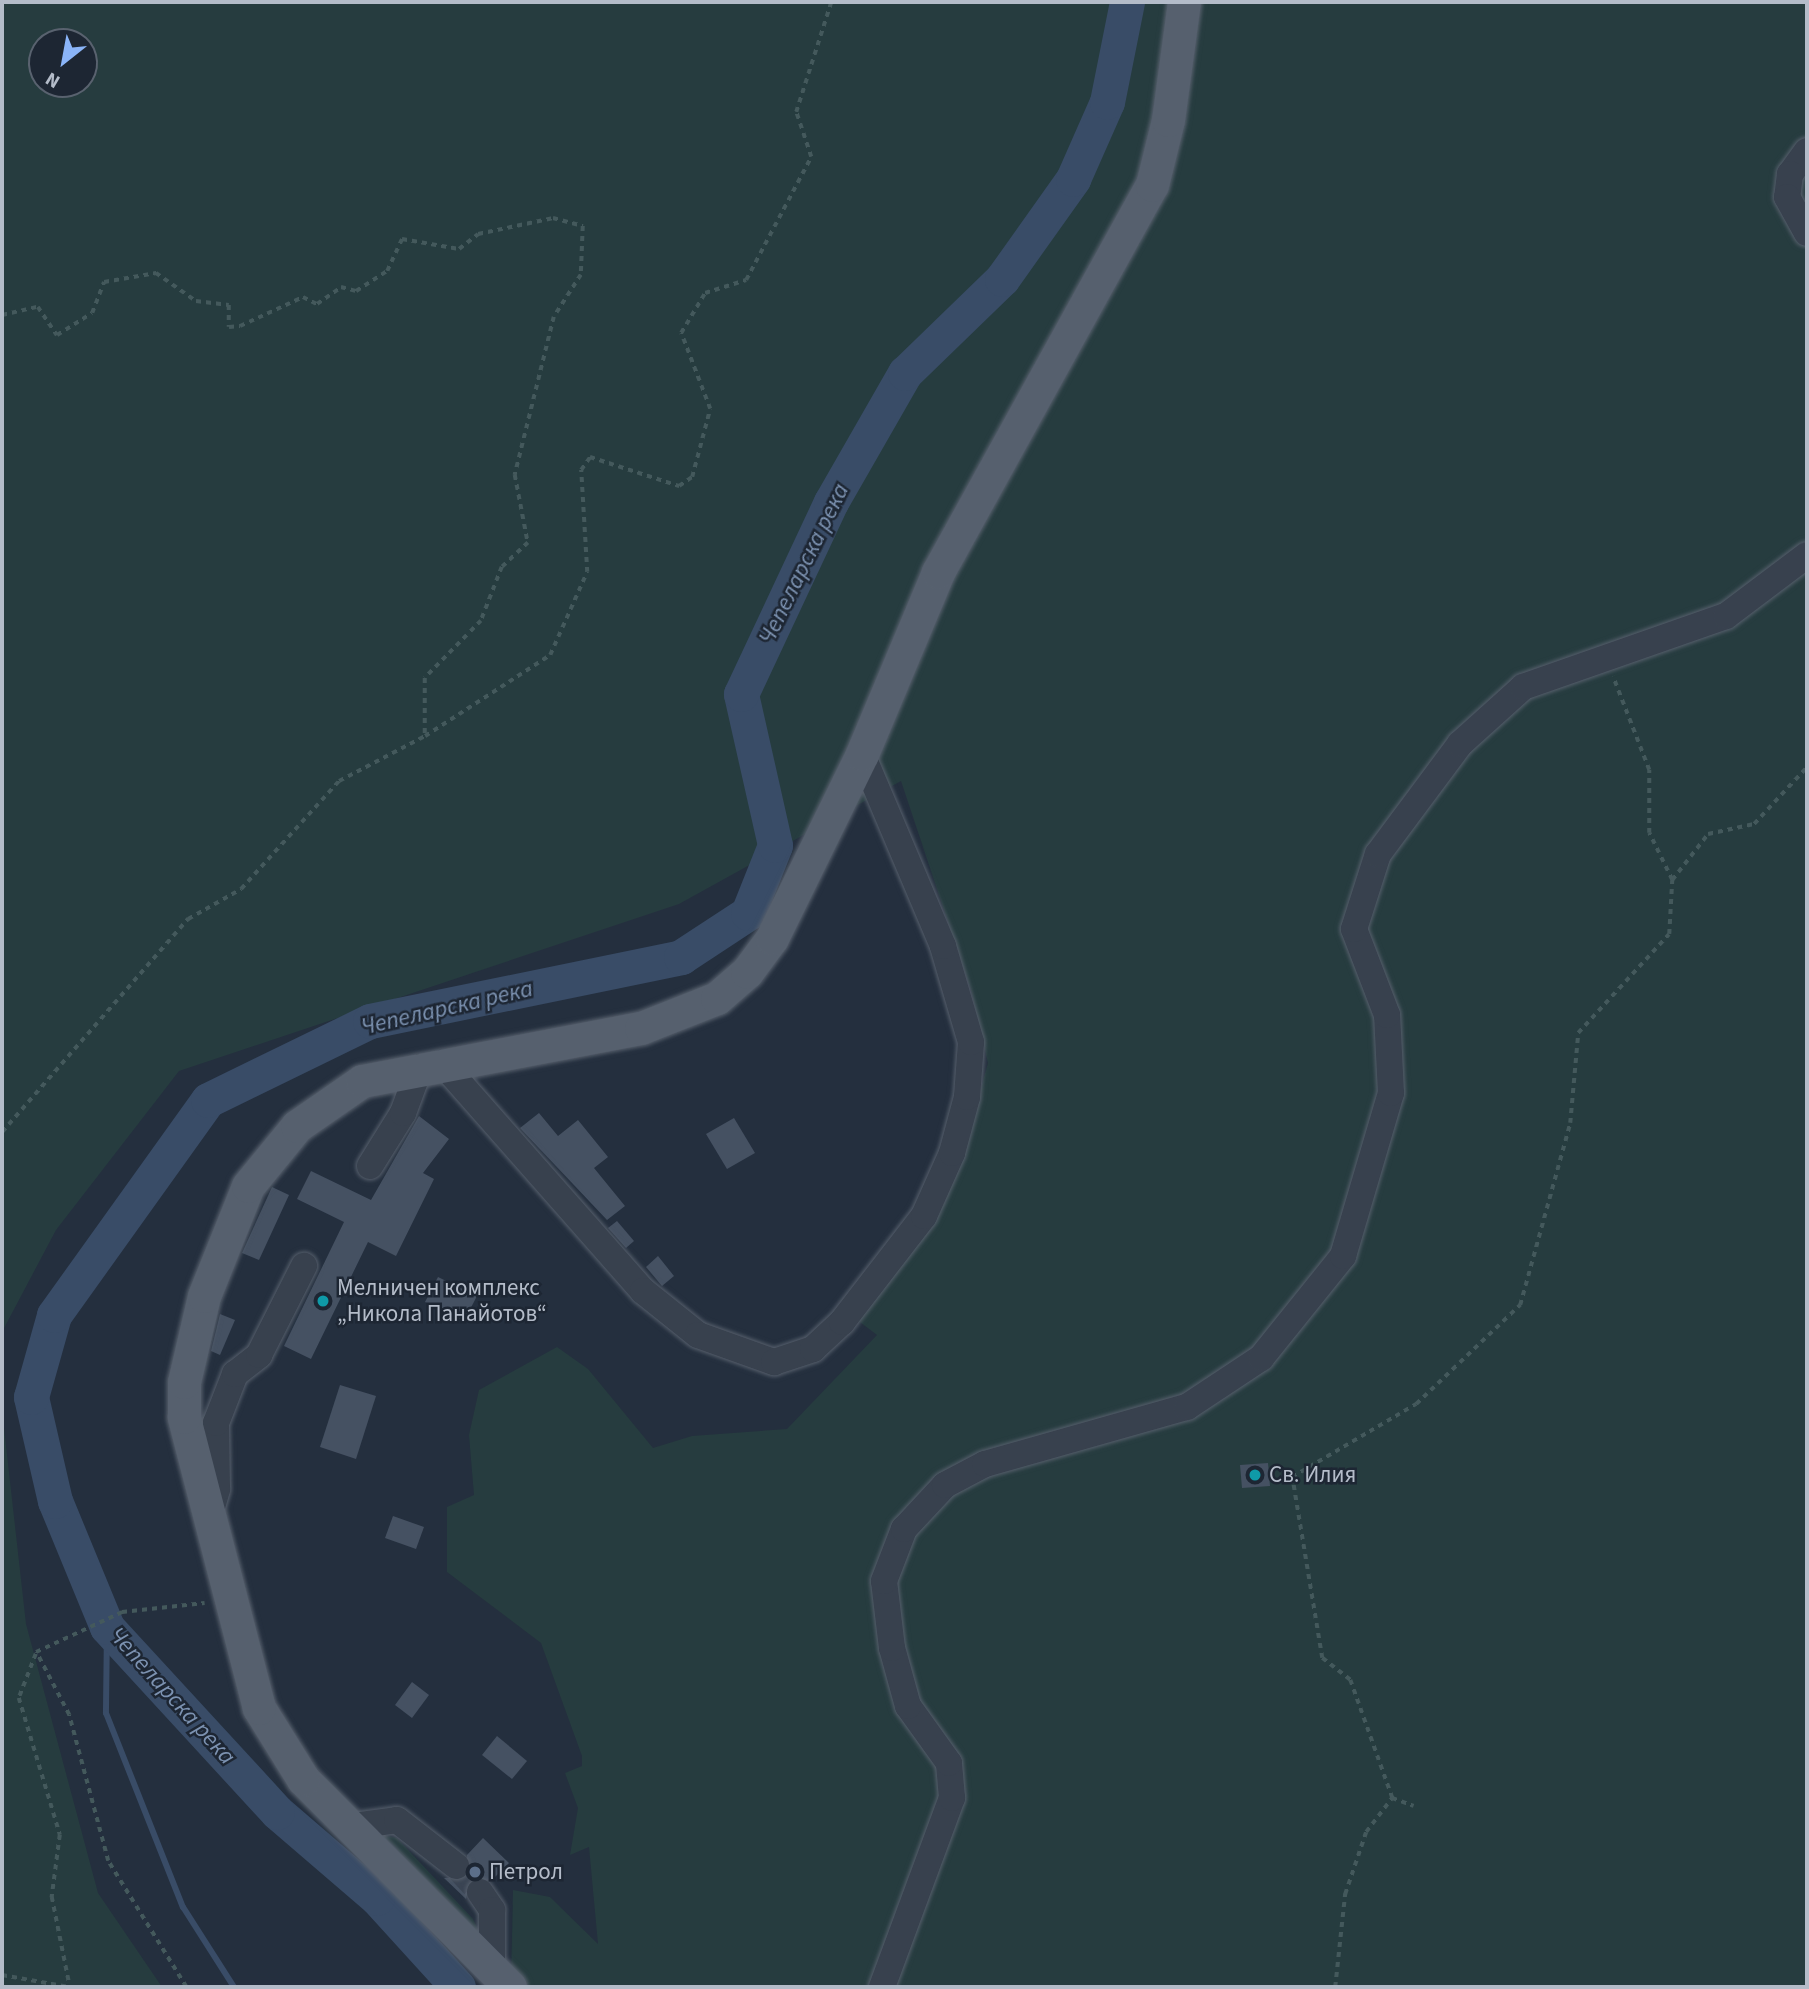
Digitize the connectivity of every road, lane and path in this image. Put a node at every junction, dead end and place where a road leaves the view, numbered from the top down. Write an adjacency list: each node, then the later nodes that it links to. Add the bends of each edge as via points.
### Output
1 (831, 2): 8 (path, via 796,112 811,157 746,280 705,293 681,333 710,409 703,456 692,477 679,486 590,457 581,470 587,572 550,655)
2 (1184, 2): 9 (main road, via 1168,120 1152,185 938,572)
3 (1807, 151): 4 (street, via 1790,174 1787,197)
4 (1807, 233)
5 (2, 315): 8 (path, via 38,307 57,335 92,313 104,282 156,273 196,300 229,305 229,327 240,326 303,297 317,304 341,287 356,291 387,271 402,239 459,249 478,234 553,218 583,226 581,275 554,317 515,475 528,543 502,566 481,621 425,678)
6 (1807, 555): 28 (street, via 1726,616 1523,687 1460,744 1378,854 1354,929 1387,1015 1391,1093 1343,1256 1261,1358 1187,1407 1118,1432 985,1464 945,1485 904,1530 884,1581 892,1648 908,1706 949,1763 952,1798)
7 (1613, 676): 11 (path, via 1649,770 1649,833)
8 (425, 736): 13 (path, via 339,781 241,889 188,919)
9 (862, 754): 12 (main road, via 772,938 747,972 717,998 641,1028); 12 (street, via 943,946 971,1042 967,1097 952,1153 924,1216 842,1322 813,1349 774,1362 698,1335 643,1291)
10 (1807, 767): 11 (path, via 1754,824 1708,834)
11 (1672, 880): 19 (path, via 1669,934 1578,1033 1570,1123 1520,1306 1416,1404 1292,1477 1322,1658 1350,1680)
12 (431, 1065): 14 (street); 16 (main road, via 362,1081 297,1126 248,1186 204,1296 184,1382 184,1417)
13 (2, 1132)
14 (370, 1166)
15 (304, 1266): 16 (street, via 259,1355 235,1374 216,1423 217,1489)
16 (207, 1525): 17 (main road)
17 (228, 1601): 18 (path, via 122,1612 67,1633); 21 (main road, via 260,1708 303,1779)
18 (36, 1652): 26 (path, via 19,1698 60,1835 52,1897); 27 (path, via 69,1715 108,1861)
19 (1392, 1798): 20 (path); 29 (path, via 1366,1832 1345,1895)
20 (1414, 1806)
21 (354, 1826): 22 (street, via 397,1820); 25 (main road)
22 (456, 1866)
23 (480, 1892): 25 (street, via 492,1910)
24 (2, 1975): 26 (path)
25 (501, 1978)
26 (69, 1987)
27 (186, 1987)
28 (882, 1987)
29 (1335, 1987)

